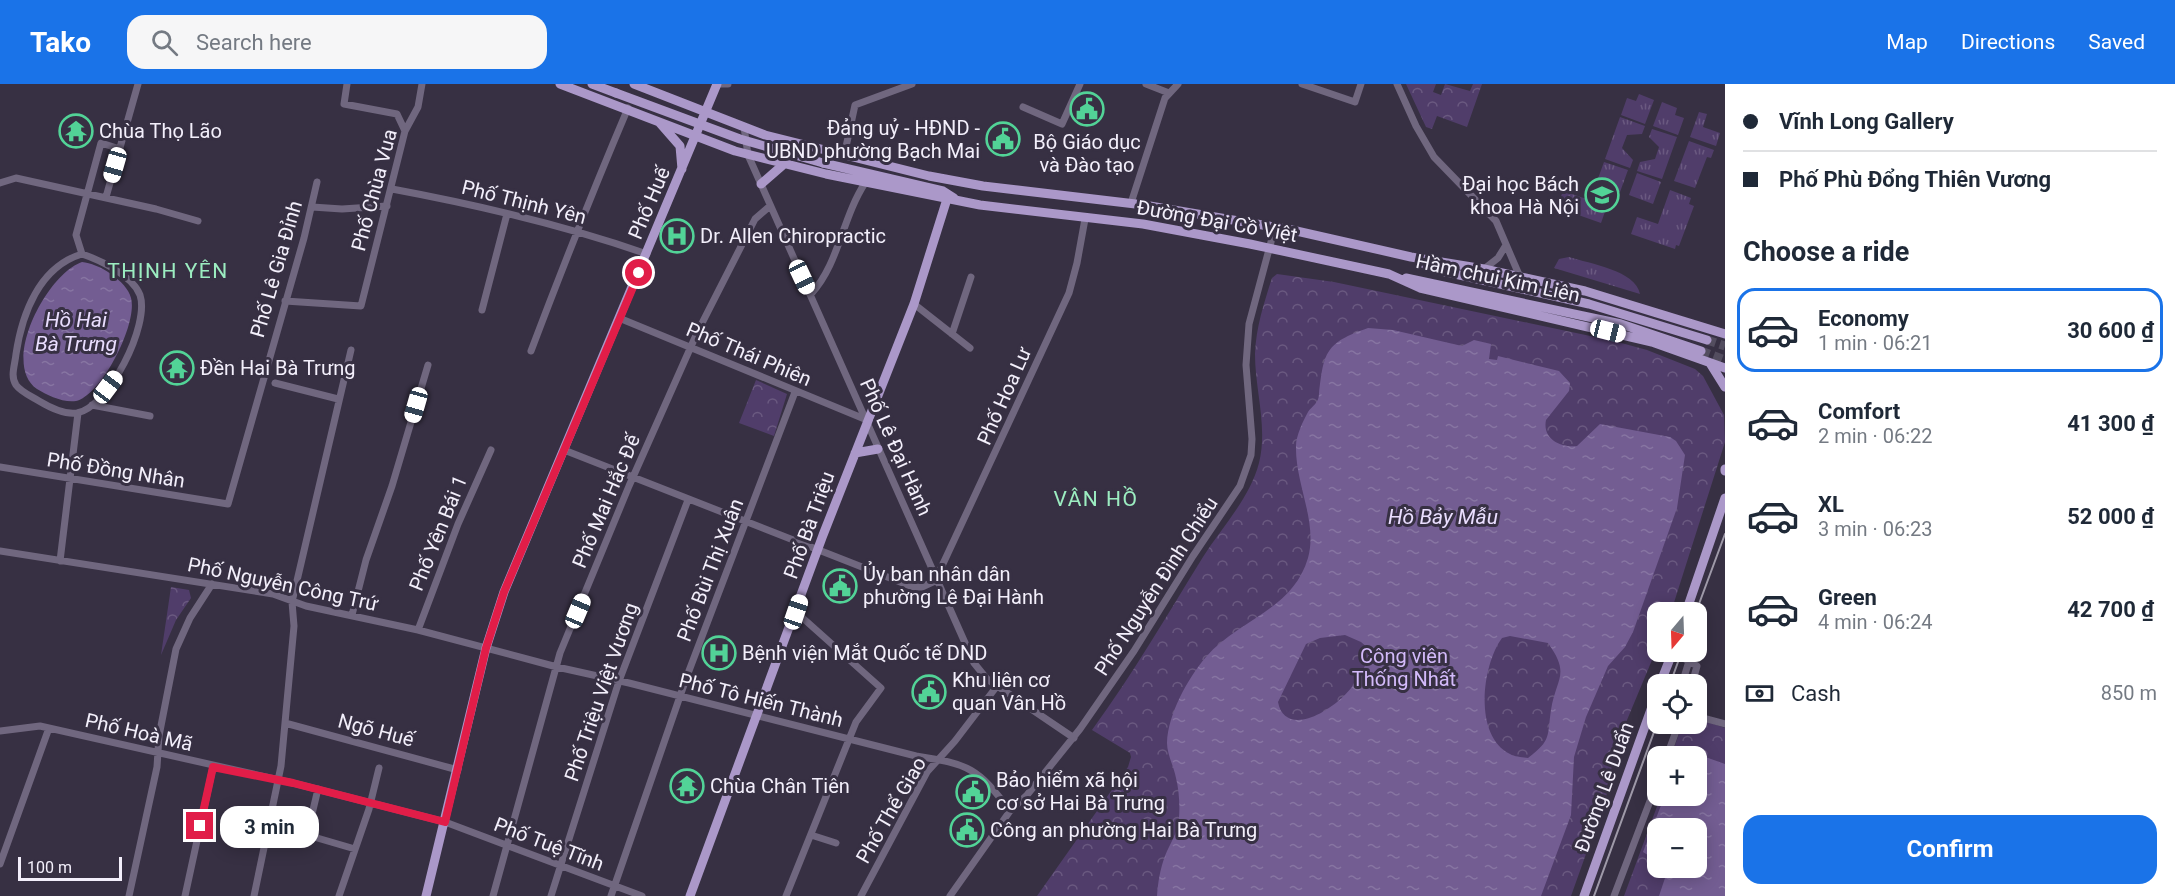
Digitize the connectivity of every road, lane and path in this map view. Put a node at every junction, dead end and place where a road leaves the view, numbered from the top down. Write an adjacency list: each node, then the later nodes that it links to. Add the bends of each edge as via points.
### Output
1 (138, 84): 26 (street)
2 (347, 84): 23 (street, via 344,104 397,114)
3 (422, 84): 23 (street, Phố Chùa Vua, via 418,107)
4 (560, 84): 19 (main road, Đường Đại Cồ Việt)
5 (592, 84): 31 (main road, bridge, via 751,143)
6 (634, 84): 16 (main road, Đường Đại Cồ Việt)
7 (719, 84): 8 (street); 20 (main road, Phố Huế)
8 (728, 84)
9 (912, 84): 28 (street, via 855,105)
10 (1080, 84): 18 (street, via 1062,124)
11 (1146, 84): 17 (street)
12 (1178, 84): 17 (street)
13 (1302, 84): 14 (street, via 1355,102)
14 (1361, 84)
15 (1397, 84): 53 (street, via 1434,157 1496,221)
16 (647, 89): 19 (main road, via 654,97 651,107); 20 (main road, Đường Đại Cồ Việt)
17 (1169, 93): 43 (street)
18 (1023, 107)
19 (628, 108): 21 (main road, Đường Đại Cồ Việt); 52 (street, via 598,175)
20 (706, 112): 22 (main road, Đường Đại Cồ Việt); 24 (main road, Phố Huế)
21 (655, 118): 24 (main road, Đường Đại Cồ Việt); 30 (main road, via 680,146)
22 (744, 127): 25 (main road, Đường Đại Cồ Việt); 27 (street, Phố Lê Đại Hành)
23 (405, 131): 37 (street, Phố Chùa Vua)
24 (697, 136): 27 (main road, Đường Đại Cồ Việt); 30 (main road, Phố Huế)
25 (786, 141): 28 (main road, Đường Đại Cồ Việt); 29 (main road, via 776,151)
26 (120, 149): 39 (street, via 101,143); 40 (street)
27 (748, 155): 29 (main road, Đường Đại Cồ Việt); 36 (street, Phố Lê Đại Hành)
28 (844, 156): 32 (main road, Đường Đại Cồ Việt)
29 (784, 164): 35 (main road, Đường Đại Cồ Việt); 36 (main road)
30 (682, 171): 56 (main road, Phố Huế)
31 (858, 171): 32 (main road); 42 (main road, via 943,191)
32 (929, 176): 38 (main road, Đường Đại Cồ Việt)
33 (316, 182): 46 (street, Phố Lê Gia Đỉnh)
34 (0, 183): 39 (street, via 16,178)
35 (865, 183): 41 (main road, Đường Đại Cồ Việt); 62 (street, via 852,203 824,277)
36 (761, 184): 45 (street, Phố Lê Đại Hành)
37 (392, 189): 44 (street, Phố Chùa Vua); 48 (street, Phố Thịnh Yên)
38 (1029, 191): 43 (main road, Đường Đại Cồ Việt); 47 (main road)
39 (87, 195): 40 (street); 55 (street, via 76,235)
40 (106, 197): 50 (street)
41 (947, 199): 42 (main road, Đường Đại Cồ Việt); 64 (main road, Phố Bà Triệu)
42 (959, 201): 47 (main road, Đường Đại Cồ Việt)
43 (1131, 203): 51 (main road, Đường Đại Cồ Việt)
44 (387, 206): 46 (street); 63 (street, Phố Chùa Vua, via 361,306)
45 (770, 206): 62 (street, Phố Lê Đại Hành); 70 (street, Phố Mai Hắc Đế, via 755,219)
46 (312, 207): 63 (street, Phố Lê Gia Đỉnh)
47 (1026, 211): 49 (main road, Đường Đại Cồ Việt)
48 (507, 214): 52 (street, Phố Thịnh Yên); 65 (street)
49 (1085, 219): 54 (main road, Đường Đại Cồ Việt, via 1143,224); 100 (street, Phố Hoa Lư, via 1069,293)
50 (198, 221)
51 (1275, 227): 54 (street, Phố Nguyễn Đình Chiểu); 57 (main road, Đường Đại Cồ Việt)
52 (579, 232): 56 (street, Phố Thịnh Yên); 73 (street)
53 (1506, 245): 58 (street); 61 (street)
54 (1270, 248): 59 (main road, Đường Đại Cồ Việt); 121 (street, Phố Nguyễn Đình Chiểu, via 1249,324 1252,439 1247,470 1170,597)
55 (82, 254): 82 (street, via 103,261 119,273 140,293 141,305 124,366); 83 (street, via 55,267 36,292 18,339 13,373 20,390 64,412)
56 (647, 254): 66 (main road, Phố Huế)
57 (1411, 257): 58 (main road, Đường Đại Cồ Việt); 69 (main road, Hầm chui Kim Liên, via 1437,270 1589,304)
58 (1484, 270): 61 (main road, Đường Đại Cồ Việt)
59 (1389, 274): 74 (main road, Hầm chui Kim Liên, via 1603,319); 75 (main road, Đường Đại Cồ Việt, via 1420,288 1652,342)
60 (971, 277): 68 (street)
61 (1520, 277): 67 (main road, Đường Đại Cồ Việt, via 1641,306)
62 (811, 294): 85 (street, Phố Lê Đại Hành)
63 (285, 301): 95 (street, Phố Lê Gia Đỉnh)
64 (914, 304): 68 (street); 85 (main road, Phố Bà Triệu)
65 (482, 310)
66 (619, 318): 70 (street, Phố Thái Phiên); 88 (main road, Phố Huế)
67 (1725, 333)
68 (952, 334): 71 (street)
69 (1707, 339)
70 (691, 347): 80 (street, Phố Thái Phiên); 91 (street, Phố Mai Hắc Đế)
71 (970, 348)
72 (351, 350): 81 (street)
73 (531, 351)
74 (1701, 351)
75 (1710, 363): 77 (main road, Đường Đại Cồ Việt); 79 (main road)
76 (428, 364): 105 (street)
77 (1725, 368)
78 (275, 383): 81 (street)
79 (1725, 387)
80 (795, 392): 85 (street, Phố Thái Phiên); 96 (street, Phố Bùi Thị Xuân)
81 (338, 399): 102 (street)
82 (92, 405): 83 (street); 84 (street)
83 (78, 413): 92 (street)
84 (150, 416)
85 (867, 420): 86 (street, Phố Lê Đại Hành); 89 (main road, Phố Bà Triệu)
86 (878, 449): 89 (main road); 100 (street, Phố Lê Đại Hành)
87 (491, 450): 106 (street, Phố Yên Bái 1, via 454,533)
88 (564, 450): 91 (street); 107 (main road, Phố Huế, via 504,592)
89 (855, 453): 97 (main road, Phố Bà Triệu)
90 (0, 467): 92 (street, Phố Đồng Nhân)
91 (633, 478): 94 (street); 108 (street, Phố Mai Hắc Đế)
92 (70, 479): 95 (street, Phố Đồng Nhân); 99 (street)
93 (1725, 498): 103 (main road)
94 (688, 500): 96 (street); 111 (street, Phố Triệu Việt Vương)
95 (228, 504)
96 (746, 523): 97 (street); 113 (street, Phố Bùi Thị Xuân)
97 (818, 550): 100 (street, via 913,587); 104 (main road, Phố Bà Triệu)
98 (0, 551): 99 (street, Phố Nguyễn Công Trứ)
99 (60, 561): 101 (street, Phố Nguyễn Công Trứ)
100 (935, 581): 112 (street, Phố Lê Đại Hành, via 974,663)
101 (212, 584): 102 (street, Phố Nguyễn Công Trứ, via 273,594); 123 (street, via 176,649)
102 (292, 602): 105 (street, Phố Nguyễn Công Trứ); 116 (street, via 294,626)
103 (1689, 602)
104 (796, 612): 114 (main road, Phố Bà Triệu); 122 (street, via 881,686)
105 (352, 615): 106 (street, Phố Nguyễn Công Trứ)
106 (418, 630): 107 (street, Phố Nguyễn Công Trứ)
107 (486, 648): 108 (street, Phố Tô Hiến Thành); 127 (main road, Phố Huế)
108 (557, 668): 111 (street, Phố Tô Hiến Thành); 136 (street, Phố Mai Hắc Đế)
109 (1684, 674): 110 (street, via 1687,660 1697,666)
110 (1696, 674)
111 (619, 681): 113 (street, Phố Tô Hiến Thành); 139 (street, Phố Triệu Việt Vương)
112 (997, 686): 121 (street, Phố Lê Đại Hành); 124 (street, Phố Thể Giao)
113 (680, 696): 114 (street, Phố Tô Hiến Thành); 140 (street, Phố Bùi Thị Xuân)
114 (757, 715): 122 (street, Phố Tô Hiến Thành); 150 (main road, Phố Bà Triệu)
115 (1707, 719): 118 (street)
116 (285, 723): 127 (street, Ngõ Huế); 128 (street)
117 (1647, 724): 154 (main road, Đường Lê Duẩn)
118 (1725, 724)
119 (49, 728): 120 (street, Phố Hoà Mã); 123 (street, Phố Hoà Mã); 138 (street)
120 (0, 731)
121 (1074, 738): 132 (street, Phố Nguyễn Đình Chiểu)
122 (849, 739): 124 (street, Phố Tô Hiến Thành); 134 (street)
123 (158, 753): 125 (street, Phố Hoà Mã); 141 (street)
124 (938, 759): 132 (street, Phố Tô Hiến Thành, via 977,772); 152 (street, Phố Thể Giao, via 927,772)
125 (213, 767): 128 (street, Phố Hoà Mã); 142 (street)
126 (379, 768): 130 (street)
127 (458, 770): 133 (main road, Phố Huế)
128 (279, 780): 129 (street, Phố Hoà Mã); 143 (street)
129 (318, 789): 130 (street, Phố Hoà Mã); 137 (street, via 307,835)
130 (370, 803): 133 (street, Phố Hoà Mã); 137 (street)
131 (1648, 806): 155 (street)
132 (1010, 811): 153 (street, Phố Nguyễn Đình Chiểu)
133 (445, 822): 136 (street, Phố Tuệ Tĩnh); 145 (main road, Phố Huế)
134 (811, 835): 135 (street); 151 (street)
135 (836, 843)
136 (507, 846): 139 (street, Phố Tuệ Tĩnh); 146 (street, Phố Mai Hắc Đế)
137 (355, 849): 144 (street)
138 (0, 864)
139 (560, 866): 140 (street, Phố Tuệ Tĩnh); 147 (street, Phố Triệu Việt Vương)
140 (614, 886): 148 (street, Phố Bùi Thị Xuân); 149 (street, Phố Tuệ Tĩnh)
141 (129, 896)
142 (185, 896)
143 (254, 896)
144 (339, 896)
145 (426, 896)
146 (493, 896)
147 (551, 896)
148 (611, 896)
149 (642, 896)
150 (690, 896)
151 (786, 896)
152 (861, 896)
153 (950, 896)
154 (1584, 896)
155 (1614, 896)

